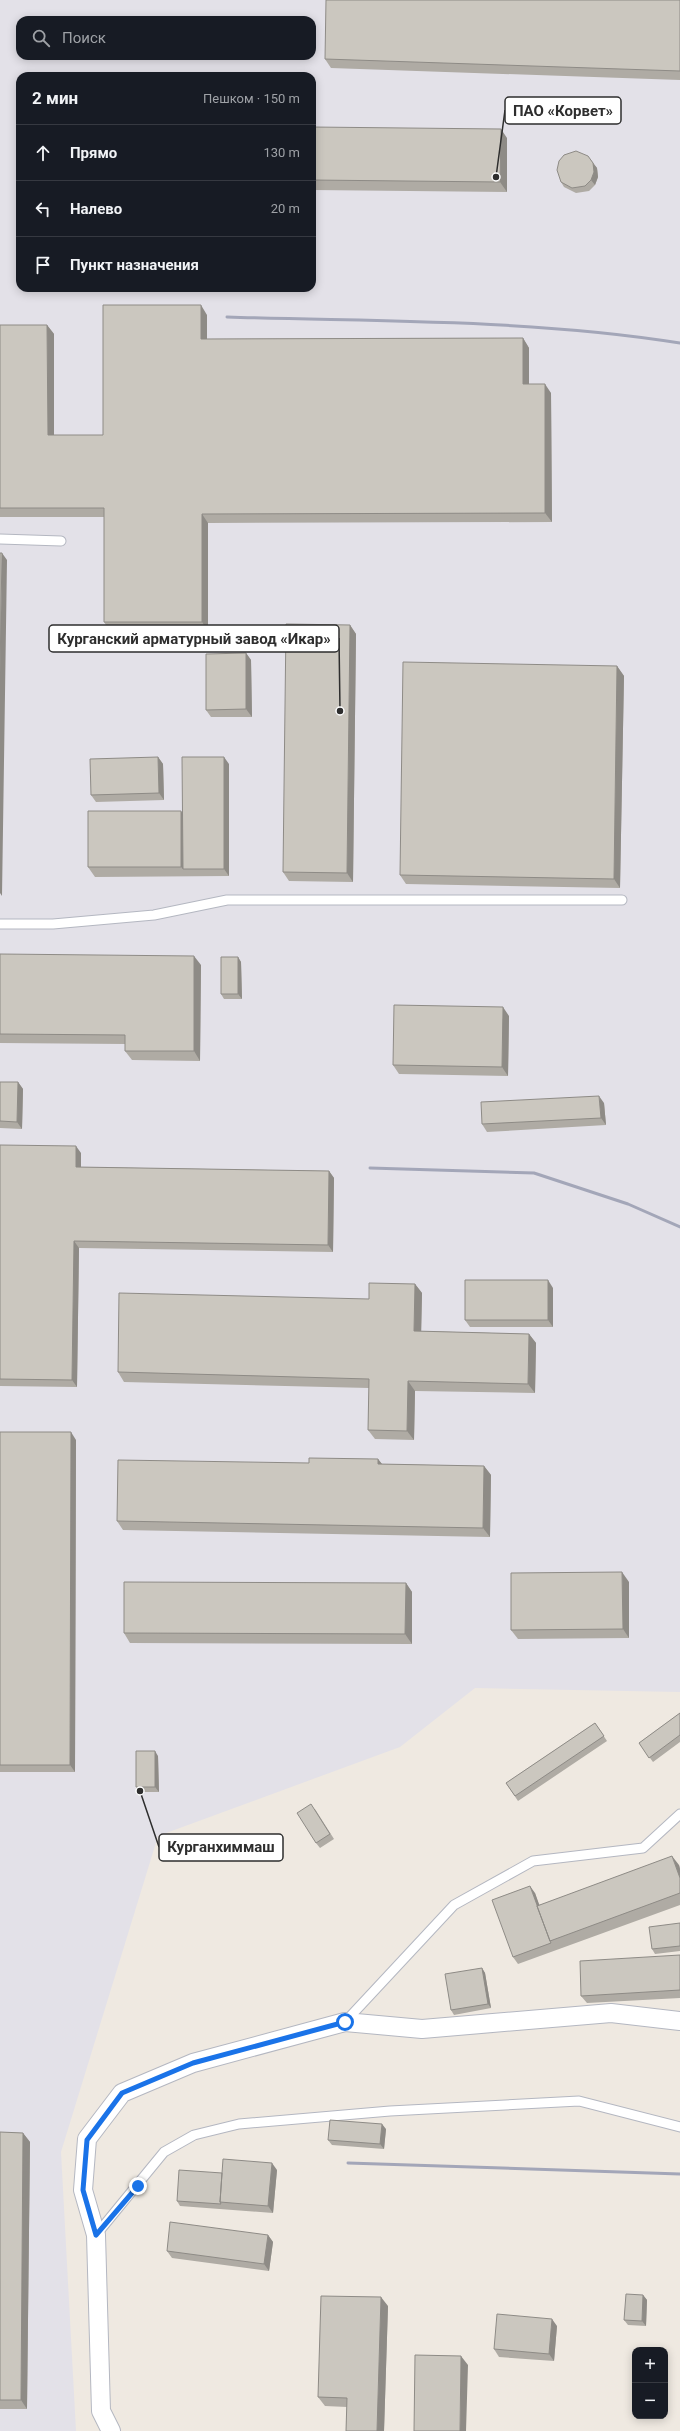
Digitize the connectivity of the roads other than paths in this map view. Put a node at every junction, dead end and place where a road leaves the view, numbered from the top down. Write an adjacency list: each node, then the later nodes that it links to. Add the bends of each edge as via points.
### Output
1 (0, 539): 2 (lane)
2 (61, 541)
3 (622, 900): 4 (lane, via 227,900 154,915 53,924)
4 (0, 924)
5 (680, 1814): 7 (lane, via 643,1848 533,1861 454,1906)
6 (680, 2021): 7 (street, via 611,2013 422,2029)
7 (345, 2022): 9 (street, via 193,2063 122,2093 87,2140 83,2190)
8 (680, 2126): 9 (lane, via 579,2101 390,2111 240,2124 194,2135 164,2152)
9 (96, 2235): 10 (street, via 101,2411)
10 (111, 2431)

